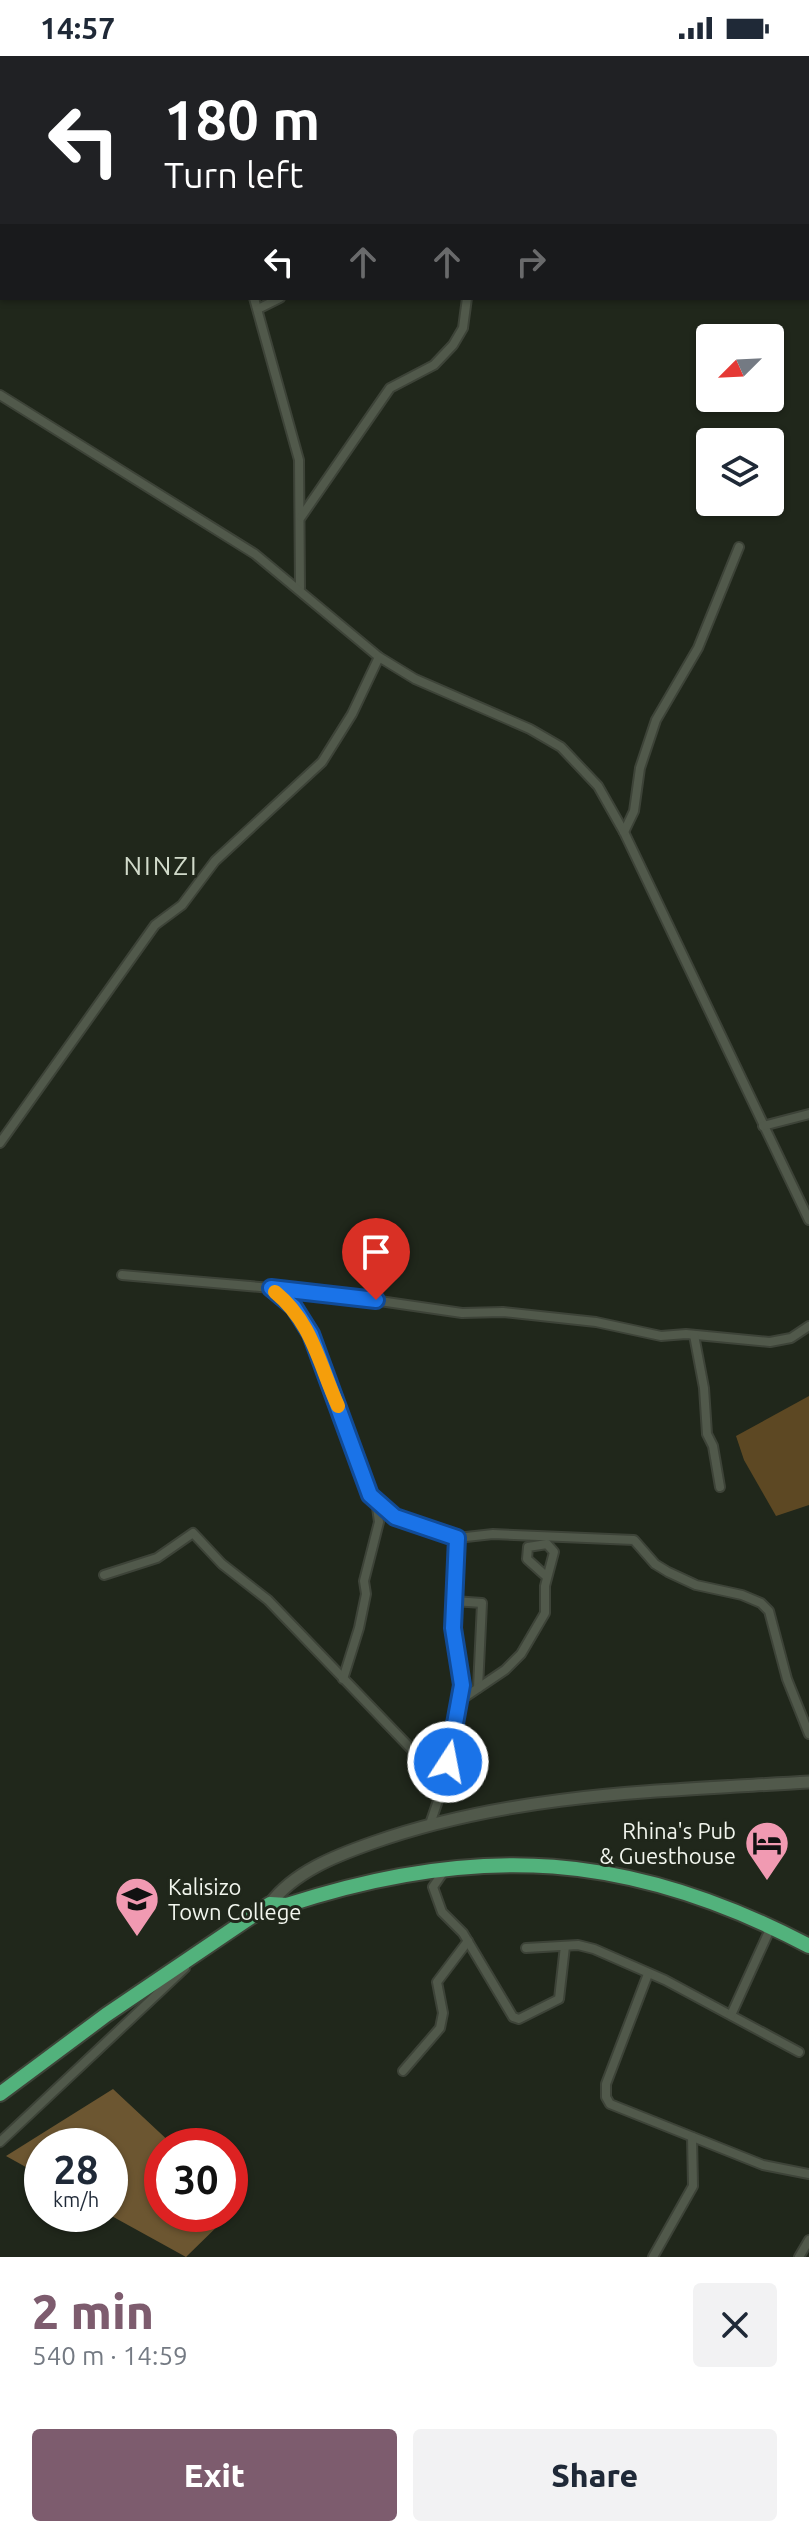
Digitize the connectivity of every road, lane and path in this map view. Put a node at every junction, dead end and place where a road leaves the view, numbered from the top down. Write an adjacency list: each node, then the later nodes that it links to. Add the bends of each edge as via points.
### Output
1 (255, 300): 4 (street)
2 (276, 300): 4 (street)
3 (467, 300): 6 (street, via 463,328 453,345 434,365 390,388)
4 (258, 309): 6 (street, via 295,436)
5 (0, 395): 8 (street, via 255,554)
6 (301, 517): 8 (street)
7 (739, 547): 10 (street, via 698,648 656,720)
8 (300, 588): 9 (street)
9 (379, 657): 10 (street, via 561,747 598,786); 13 (street, via 335,745 215,861 182,905 155,925)
10 (624, 832): 12 (street)
11 (809, 1114): 12 (street)
12 (763, 1126): 14 (street)
13 (0, 1143)
14 (809, 1220)
15 (122, 1275): 16 (street)
16 (271, 1288): 18 (street, via 462,1313 596,1322 661,1336); 20 (street, via 294,1307 311,1334 367,1489)
17 (809, 1326): 18 (street, via 791,1338 770,1342)
18 (694, 1335): 19 (street)
19 (720, 1487)
20 (376, 1499): 21 (street, via 395,1517); 25 (street, via 379,1522 364,1581 366,1594)
21 (457, 1538): 24 (street); 28 (street, via 493,1534 634,1540 668,1572 761,1603 769,1611)
22 (104, 1575): 25 (street, via 157,1558 196,1533)
23 (547, 1577): 26 (street, via 543,1619 514,1662)
24 (454, 1601): 26 (street, via 482,1603); 27 (street)
25 (343, 1679): 30 (street)
26 (478, 1688): 27 (street)
27 (459, 1701): 30 (street)
28 (809, 1734)
29 (809, 1782): 31 (street, via 542,1801)
30 (444, 1783): 31 (street)
31 (430, 1824): 33 (street, via 327,1862 290,1881)
32 (447, 1867): 33 (highway, via 287,1905); 34 (highway, via 507,1863 621,1874); 35 (street, via 434,1883 434,1893 442,1912)
33 (270, 1904): 36 (highway)
34 (772, 1926): 38 (highway); 41 (street)
35 (468, 1941): 37 (street, via 515,2019 559,1999); 43 (street, via 437,1982 440,2028)
36 (209, 1946): 44 (highway); 46 (street)
37 (565, 1946): 39 (street); 40 (street, via 585,1946)
38 (809, 1946)
39 (526, 1948)
40 (648, 1974): 41 (street); 45 (street, via 606,2084 606,2097 616,2108)
41 (731, 2015): 42 (street)
42 (799, 2052)
43 (403, 2071)
44 (0, 2094)
45 (692, 2137): 47 (street, via 763,2165); 49 (street, via 693,2186)
46 (0, 2142)
47 (809, 2174)
48 (809, 2240): 50 (street)
49 (653, 2257)
50 (799, 2257)

